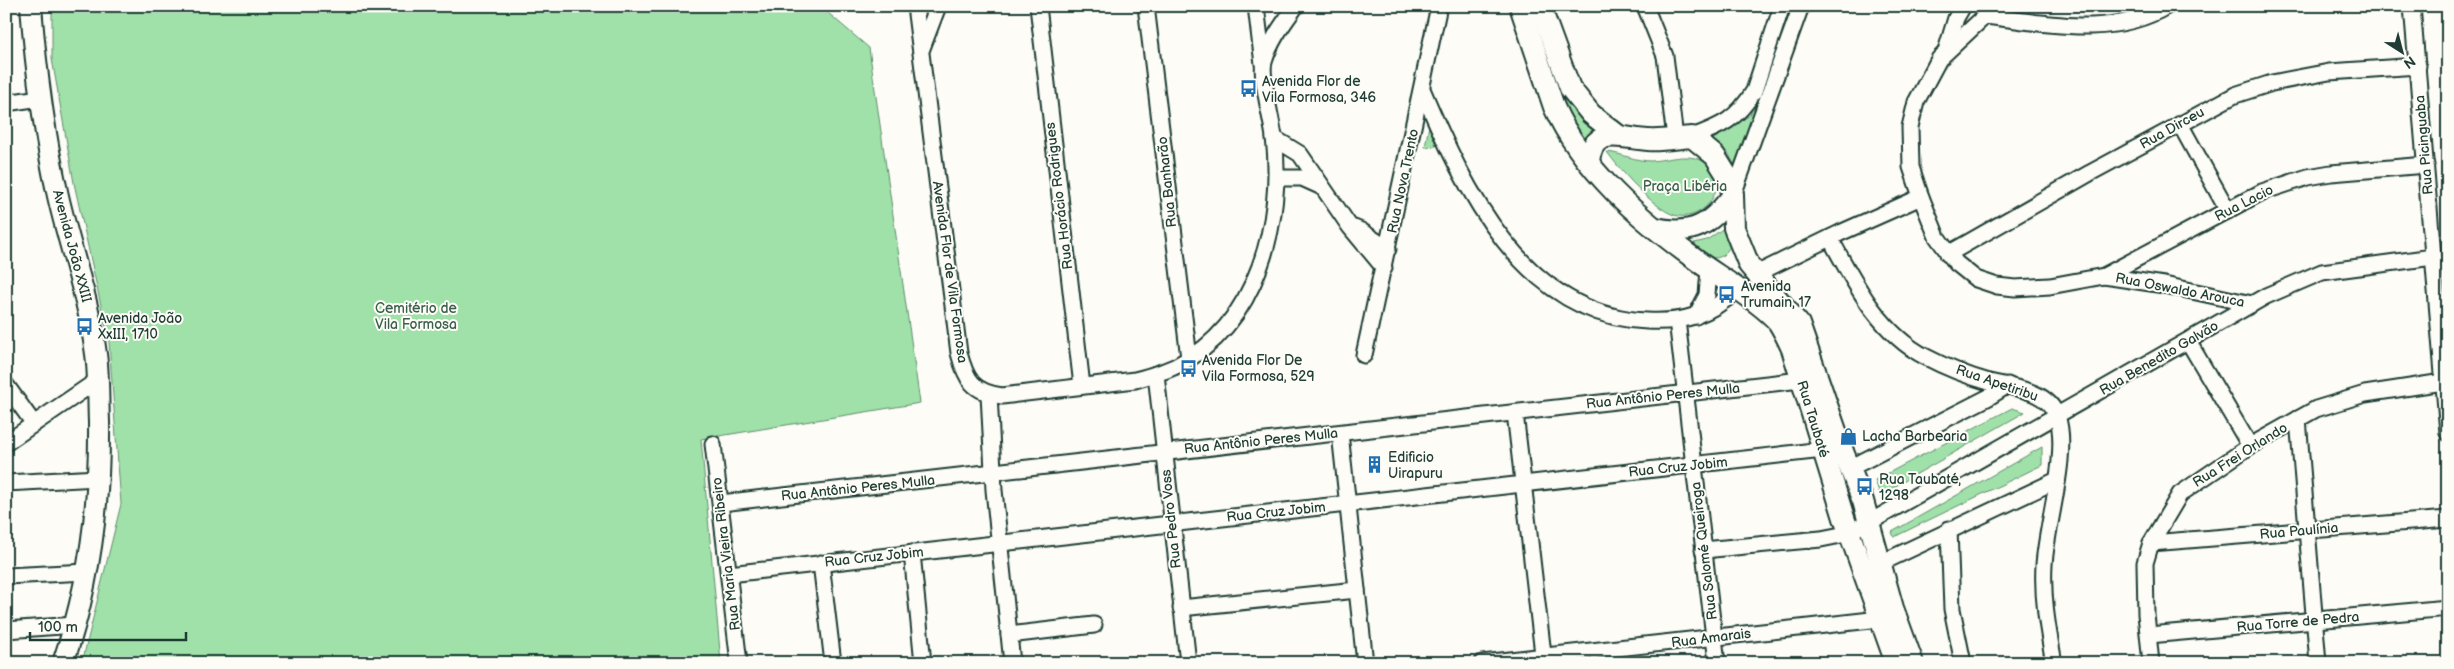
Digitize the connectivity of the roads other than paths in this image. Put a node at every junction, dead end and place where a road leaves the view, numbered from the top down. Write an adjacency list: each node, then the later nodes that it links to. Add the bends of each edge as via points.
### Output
1 (31, 6): 23 (main road, Avenida João XXIII)
2 (915, 6): 18 (street, Avenida Flor de Vila Formosa)
3 (938, 6): 18 (street, Avenida Flor de Vila Formosa)
4 (1038, 6): 60 (street, Rua Horácio Rodrigues)
5 (1146, 6): 53 (street, Rua Banharão)
6 (1256, 6): 20 (street)
7 (1296, 6): 20 (street, via 1274,38)
8 (1439, 6): 22 (street, Rua Nova Trento)
9 (1520, 6): 29 (main road, via 1561,123)
10 (1540, 6): 26 (main road, via 1570,88 1591,114)
11 (1645, 6): 28 (street, via 1665,56)
12 (1782, 6): 28 (street, via 1748,101 1723,125)
13 (1801, 6): 33 (street)
14 (2167, 6): 17 (street, via 2144,18 2108,26 2042,22)
15 (2412, 6): 21 (street, Rua Picinguaba)
16 (1960, 12): 17 (street, via 1969,25); 19 (street)
17 (1983, 12): 19 (street, Rua Oswaldo Arouca)
18 (920, 52): 62 (street, Avenida Flor de Vila Formosa, via 959,353 968,379)
19 (1946, 53): 34 (street, Rua Oswaldo Arouca, via 1916,102 1910,127 1911,167)
20 (1263, 64): 27 (street)
21 (2418, 66): 25 (street, Rua Dirceu, via 2330,72 2272,83 2235,95); 30 (street, Rua Picinguaba)
22 (1422, 89): 36 (street, Rua Nova Trento); 50 (street, via 1474,198 1530,270 1592,310 1636,321)
23 (40, 98): 24 (street); 55 (main road, Avenida João XXIII, via 59,198 85,292)
24 (6, 103)
25 (2180, 124): 35 (street); 41 (street, Rua Dirceu)
26 (1619, 136): 28 (main road, via 1650,140); 29 (main road, via 1612,135 1598,141)
27 (1274, 138): 31 (street); 32 (street, via 1300,154)
28 (1683, 138): 33 (main road, via 1708,149 1724,168)
29 (1589, 162): 37 (main road, via 1617,194)
30 (2426, 165): 35 (street, Rua Lacio, via 2308,177 2262,192); 42 (street, Rua Picinguaba)
31 (1277, 178): 32 (street, via 1302,178); 53 (street, via 1269,233 1251,288 1237,314)
32 (1322, 187): 38 (street)
33 (1733, 195): 37 (main road, via 1708,222 1690,231 1672,232); 43 (main road, Rua Taubaté, via 1734,228)
34 (1921, 197): 39 (street); 41 (street, Rua Oswaldo Arouca, via 1937,237)
35 (2228, 211): 46 (street, Rua Lacio)
36 (1393, 222): 38 (street, via 1384,229); 40 (street, Rua Nova Trento)
37 (1655, 228): 45 (main road, Rua Taubaté)
38 (1356, 229): 40 (street); 44 (street)
39 (1830, 238): 43 (street); 59 (street, Rua Apetiribu, via 1865,299 1907,344 1946,366 1991,383)
40 (1388, 249): 44 (street, Rua Nova Trento)
41 (1948, 254): 46 (street, Rua Oswaldo Arouca, via 1976,279 1997,286 2050,286)
42 (2433, 257): 48 (street, Rua Benedito Galvão, via 2322,272); 57 (street, Rua Picinguaba)
43 (1751, 266): 47 (main road, via 1745,269); 75 (main road, Rua Taubaté, via 1798,324)
44 (1384, 268): 52 (street, Rua Nova Trento)
45 (1709, 270): 47 (main road, Rua Taubaté); 49 (street, via 1707,295)
46 (2104, 276): 48 (street, Rua Oswaldo Arouca)
47 (1737, 290): 49 (street, via 1723,303); 56 (main road, Rua Taubaté, via 1769,312 1778,323 1792,349)
48 (2252, 304): 51 (street, Rua Benedito Galvão)
49 (1696, 316): 50 (street)
50 (1677, 320): 61 (street, Rua Salomé Queiroga)
51 (2188, 341): 64 (street, Rua Benedito Galvão); 71 (street)
52 (1364, 355)
53 (1189, 358): 54 (street)
54 (1156, 374): 60 (street, via 1135,380); 73 (street, Rua Pedro Voss)
55 (98, 380): 66 (street); 77 (main road, Avenida João XXIII)
56 (1801, 380): 61 (street, Rua Antônio Peres Mulla); 72 (main road, Rua Taubaté)
57 (2444, 382): 65 (street, Rua Frei Orlando, via 2365,394 2316,409); 68 (street, Rua Picinguaba)
58 (6, 385): 66 (street)
59 (2008, 385): 64 (street, Rua Apetiribu, via 2046,400); 75 (street)
60 (1082, 386): 62 (street, via 1002,396)
61 (1686, 393): 63 (street, Rua Antônio Peres Mulla); 74 (street, Rua Salomé Queiroga)
62 (989, 394): 76 (street)
63 (1515, 413): 67 (street, Rua Antônio Peres Mulla); 80 (street)
64 (2057, 416): 78 (street, via 2060,445); 84 (street, Rua Benedito Galvão)
65 (2298, 420): 71 (street, Rua Frei Orlando); 87 (street)
66 (34, 424): 69 (street)
67 (1340, 432): 73 (street, Rua Antônio Peres Mulla); 82 (street)
68 (2448, 433)
69 (6, 443)
70 (713, 444): 81 (street, Rua Maria Vieira Ribeiro)
71 (2250, 446): 90 (street, Rua Frei Orlando, via 2180,494)
72 (1823, 450): 74 (street, Rua Cruz Jobim); 88 (main road, Rua Taubaté)
73 (1164, 452): 76 (street, Rua Antônio Peres Mulla); 85 (street, Rua Pedro Voss)
74 (1694, 465): 80 (street, Rua Cruz Jobim); 91 (street, Rua Salomé Queiroga)
75 (1850, 468): 84 (main road, Rua Taubaté)
76 (992, 473): 81 (street, Rua Antônio Peres Mulla); 89 (street)
77 (98, 478): 79 (street); 95 (main road, Avenida João XXIII, via 96,521)
78 (2057, 480): 86 (street); 122 (street, via 2043,580)
79 (6, 482)
80 (1524, 484): 82 (street, Rua Cruz Jobim); 109 (street)
81 (720, 503): 96 (street, Rua Maria Vieira Ribeiro)
82 (1348, 504): 85 (street, Rua Cruz Jobim); 98 (street)
83 (2448, 519): 87 (street, Rua Paulínia)
84 (1870, 522): 88 (street, Rua Benedito Galvão); 94 (main road, Rua Taubaté)
85 (1172, 524): 89 (street, Rua Cruz Jobim); 99 (street, Rua Pedro Voss)
86 (1949, 530): 94 (street); 121 (street, via 1952,609)
87 (2307, 530): 90 (street, Rua Paulínia); 102 (street)
88 (1849, 531): 91 (street, Rua Benedito Galvão, via 1821,539); 101 (main road, Rua Taubaté)
89 (999, 543): 92 (street, Rua Cruz Jobim); 106 (street)
90 (2151, 543): 107 (street, Rua Frei Orlando, via 2145,582)
91 (1704, 550): 108 (street, Rua Salomé Queiroga)
92 (912, 553): 93 (street, Rua Cruz Jobim); 113 (street)
93 (821, 563): 96 (street, Rua Cruz Jobim); 112 (street)
94 (1881, 563): 120 (main road, Rua Taubaté)
95 (87, 572): 97 (street); 103 (main road, Avenida João XXIII)
96 (729, 574): 111 (street, Rua Maria Vieira Ribeiro)
97 (6, 576)
98 (1357, 590): 99 (street); 116 (street)
99 (1181, 608): 115 (street, Rua Pedro Voss)
100 (2448, 608): 102 (street, Rua Torre de Pedra)
101 (1880, 620): 108 (street, Rua Amarais); 119 (main road, Rua Taubaté)
102 (2315, 620): 107 (street, Rua Torre de Pedra); 124 (street)
103 (75, 625): 105 (street); 110 (main road, Avenida João XXIII)
104 (1094, 626): 106 (street)
105 (6, 630)
106 (1009, 635): 114 (street)
107 (2149, 635): 123 (street, Rua Frei Orlando)
108 (1714, 637): 109 (street, Rua Amarais); 118 (street, Rua Salomé Queiroga)
109 (1543, 659): 117 (street, Rua Amarais)
110 (63, 663)
111 (739, 663)
112 (833, 663)
113 (923, 663)
114 (1012, 663)
115 (1188, 663)
116 (1365, 663)
117 (1482, 663)
118 (1717, 663)
119 (1896, 663)
120 (1913, 663)
121 (1963, 663)
122 (2054, 663)
123 (2151, 663)
124 (2318, 663)

